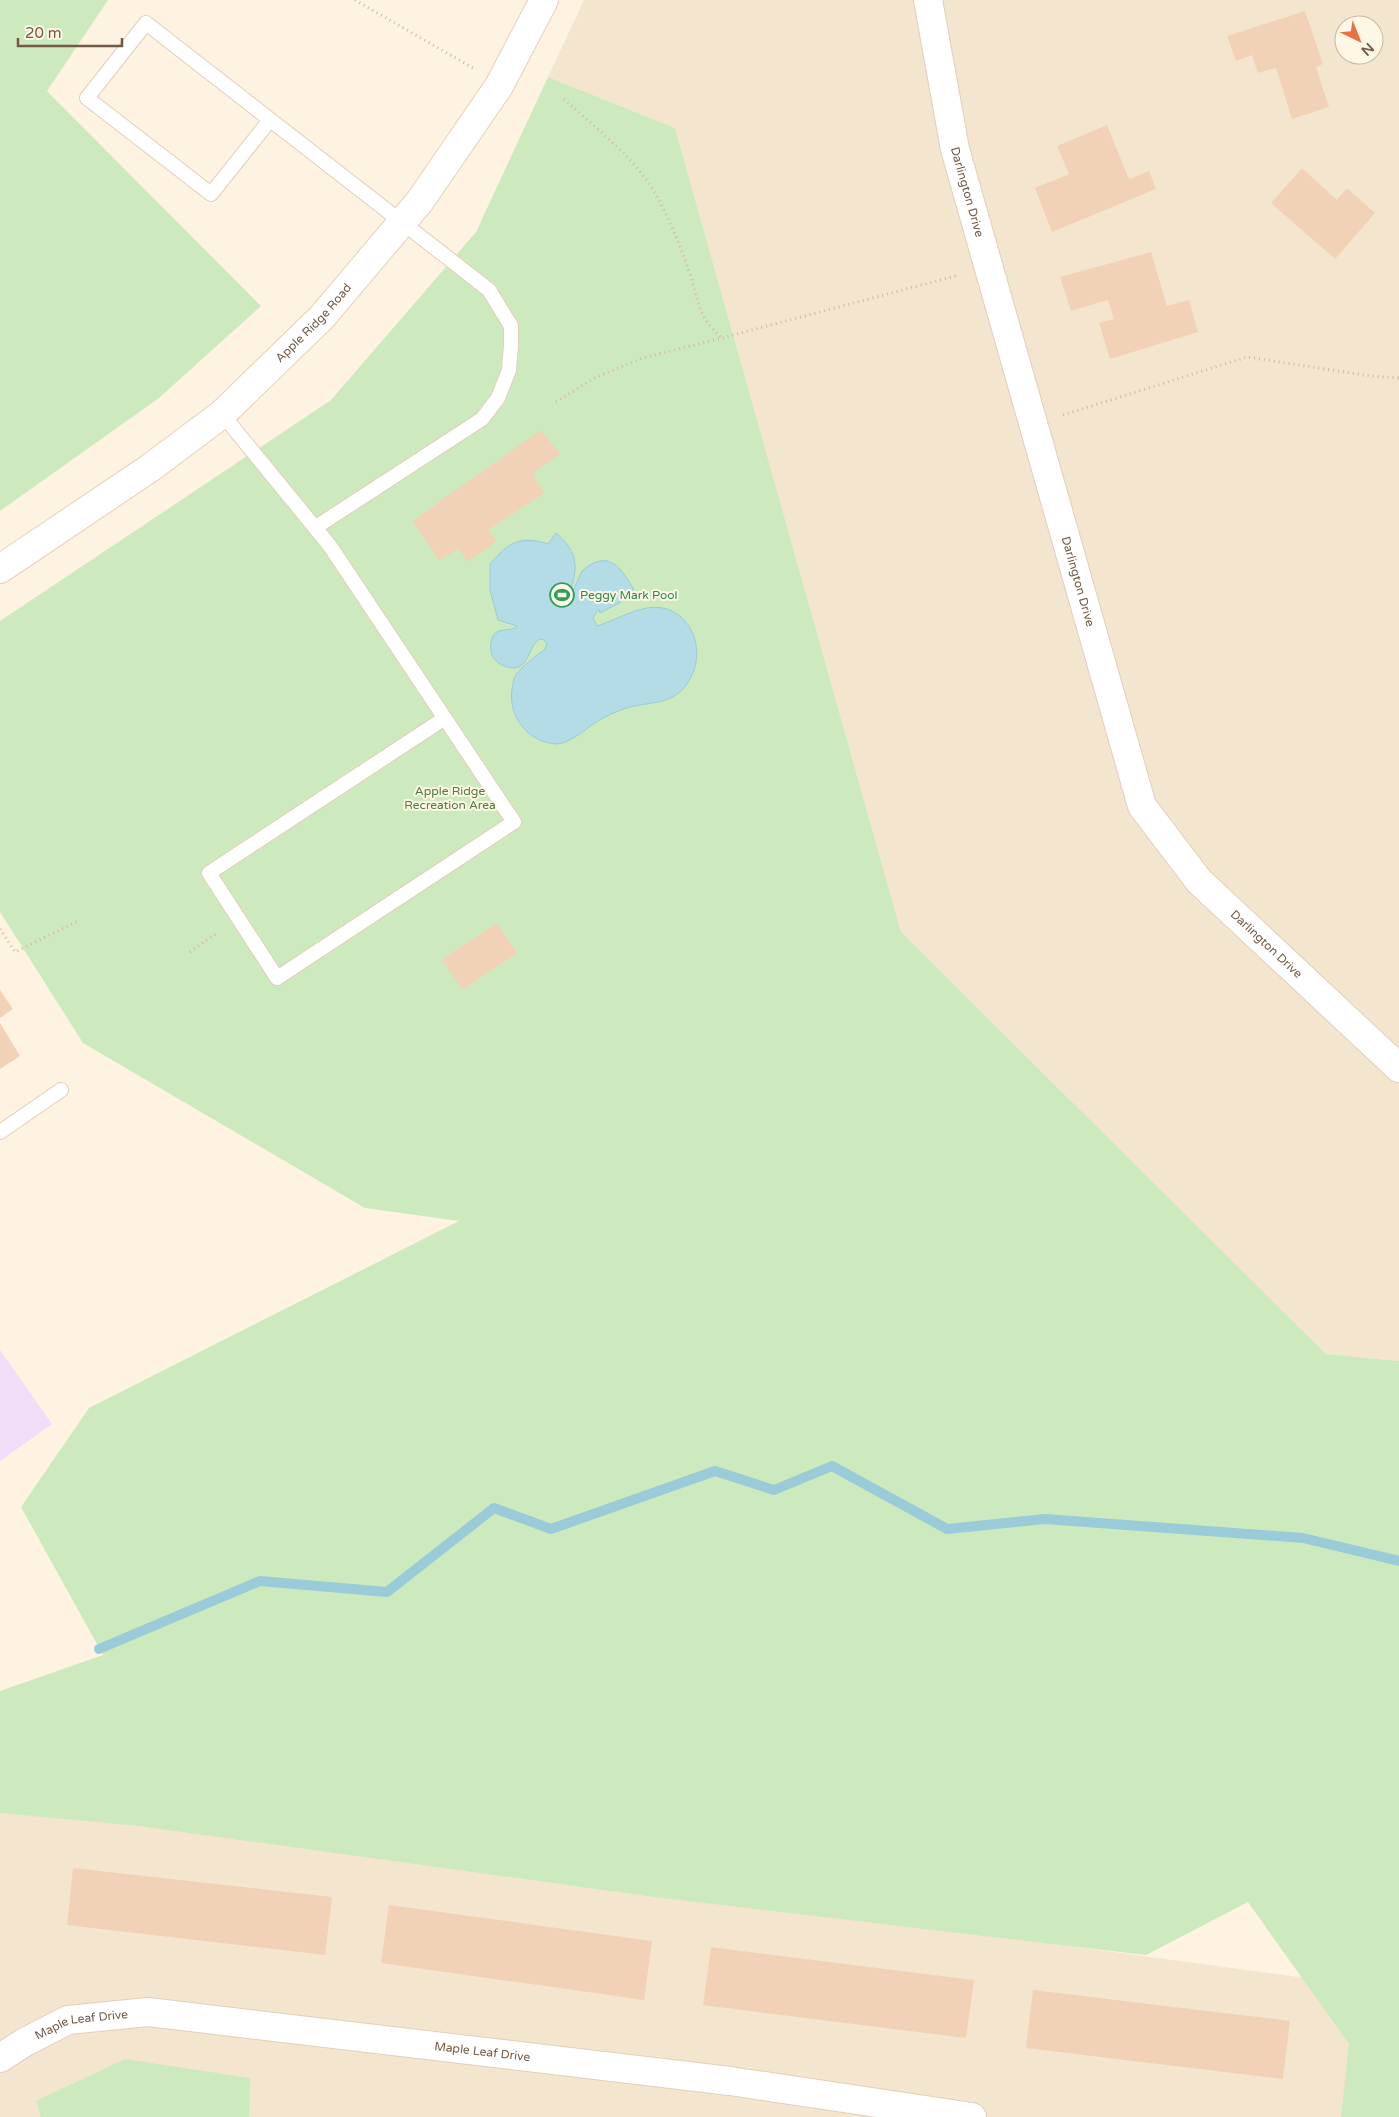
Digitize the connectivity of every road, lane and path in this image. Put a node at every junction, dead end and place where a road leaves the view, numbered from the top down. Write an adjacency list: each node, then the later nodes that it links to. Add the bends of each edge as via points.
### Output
1 (355, 0): 4 (path)
2 (544, 0): 7 (street, Apple Ridge Road, via 499,86)
3 (928, 0): 8 (street, Darlington Drive, via 955,150)
4 (473, 68)
5 (564, 99): 9 (path, via 631,162 655,192 674,230 699,309 709,327)
6 (270, 120): 6 (lane, via 146,23 87,98 211,194); 7 (lane)
7 (402, 223): 12 (street, Apple Ridge Road, via 322,317); 14 (lane, via 489,290 511,326 509,370 498,398 482,419)
8 (989, 268): 9 (path); 13 (street, Darlington Drive)
9 (722, 338): 11 (path, via 635,360 596,377)
10 (1399, 378): 13 (path, via 1247,357)
11 (556, 402)
12 (222, 414): 14 (lane); 15 (street, Apple Ridge Road, via 150,468)
13 (1033, 424): 21 (street, Darlington Drive, via 1142,806 1199,881)
14 (316, 527): 16 (lane)
15 (0, 568)
16 (445, 718): 17 (lane, via 209,873); 17 (lane, via 514,822 277,978)
17 (238, 918): 20 (path)
18 (78, 921): 19 (path, via 15,952)
19 (0, 929)
20 (190, 952)
21 (1399, 1068)
22 (61, 1090): 23 (lane)
23 (0, 1132)
24 (0, 2058): 25 (street, Maple Leaf Drive, via 68,2020 148,2012 730,2081)
25 (972, 2117)

